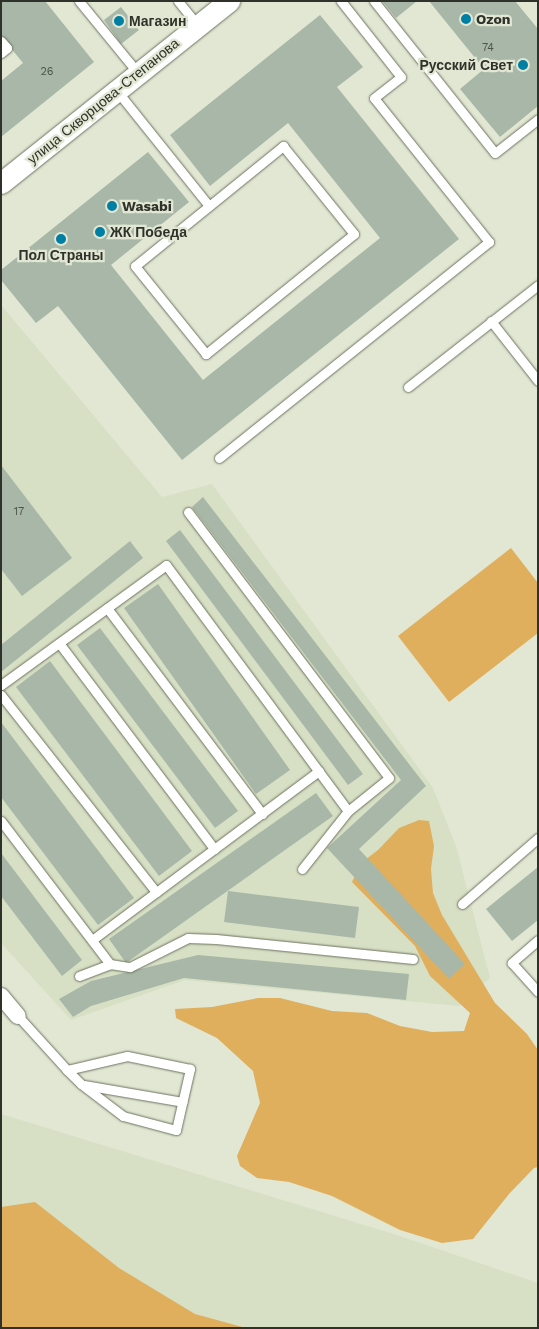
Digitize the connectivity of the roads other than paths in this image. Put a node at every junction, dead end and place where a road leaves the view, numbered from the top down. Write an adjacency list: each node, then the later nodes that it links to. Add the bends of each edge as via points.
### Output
1 (79, 1): 9 (lane)
2 (178, 1): 6 (lane)
3 (229, 1): 6 (street, улица Скворцова-Степанова)
4 (341, 1): 18 (lane, via 401,76 374,98 489,242)
5 (374, 1): 11 (lane, via 495,153)
6 (198, 26): 9 (street, улица Скворцова-Степанова)
7 (1, 41): 8 (lane, via 7,48)
8 (1, 53)
9 (138, 74): 10 (street, улица Скворцова-Степанова)
10 (117, 90): 12 (street, улица Скворцова-Степанова); 13 (lane)
11 (538, 120)
12 (1, 183)
13 (209, 206): 13 (lane, via 135,266 206,354 354,234 283,146)
14 (538, 285): 15 (lane)
15 (491, 322): 16 (lane); 17 (lane)
16 (538, 381)
17 (408, 387)
18 (219, 458)
19 (188, 512): 25 (lane, via 389,778)
20 (107, 608): 21 (lane); 24 (lane, via 166,565); 26 (lane)
21 (59, 643): 22 (lane); 29 (lane)
22 (1, 685)
23 (1, 695): 31 (lane)
24 (319, 771): 25 (lane); 26 (lane)
25 (348, 811): 30 (lane)
26 (262, 814): 29 (lane)
27 (1, 821): 33 (lane)
28 (538, 838): 32 (lane)
29 (214, 849): 31 (lane)
30 (302, 869)
31 (156, 892): 33 (lane)
32 (462, 904)
33 (92, 940): 36 (lane)
34 (538, 940): 38 (lane, via 512,963)
35 (412, 959): 36 (lane, via 188,938 130,967)
36 (110, 964): 37 (lane)
37 (79, 976)
38 (538, 992)
39 (1, 996): 41 (street)
40 (1, 1011): 41 (street)
41 (18, 1016): 42 (lane)
42 (68, 1070): 43 (lane); 44 (lane, via 127,1056 190,1069)
43 (81, 1084): 44 (lane); 44 (lane, via 123,1116 176,1130)
44 (183, 1102)

